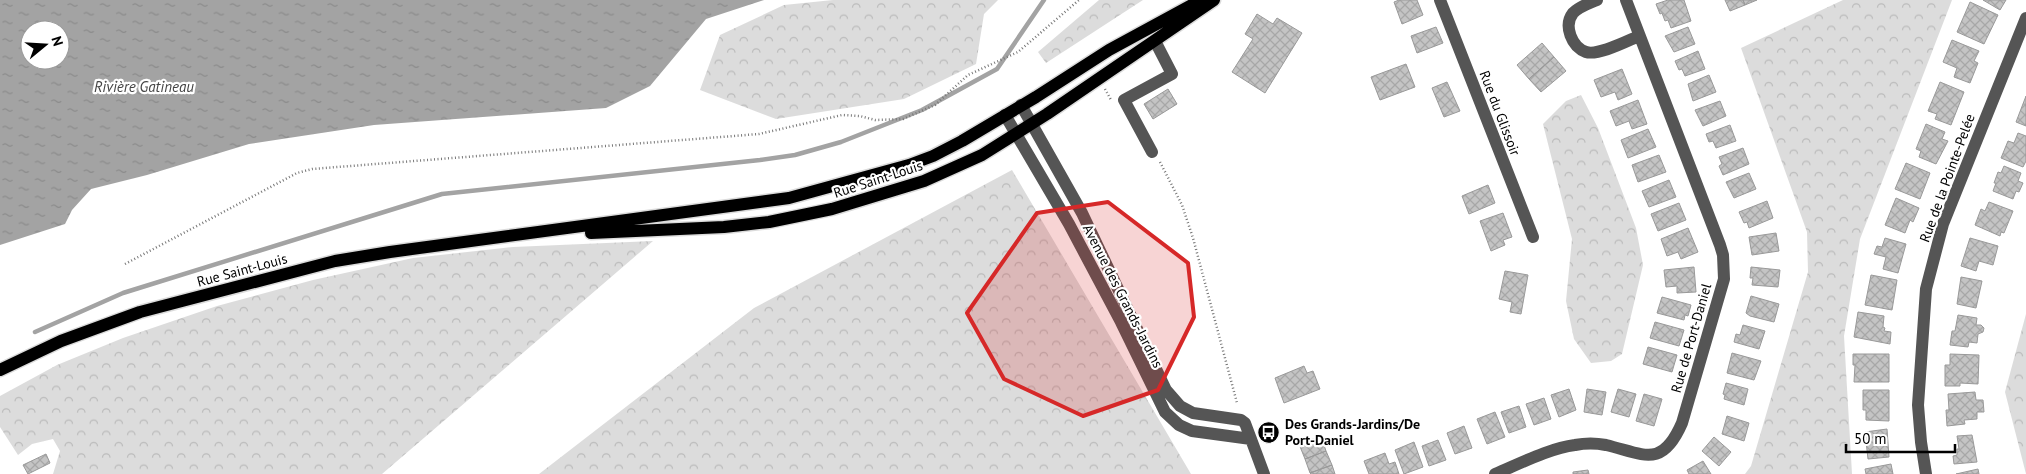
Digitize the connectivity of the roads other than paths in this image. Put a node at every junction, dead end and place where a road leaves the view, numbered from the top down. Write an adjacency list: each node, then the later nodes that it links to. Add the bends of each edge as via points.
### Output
1 (1201, 0): 9 (main road, Rue Saint-Louis, via 1109,50)
2 (1214, 0): 8 (main road, Rue Saint-Louis)
3 (1440, 0): 15 (street, Rue du Glissoir)
4 (1597, 0): 7 (street, via 1580,7 1572,15 1570,38 1575,45 1586,52 1596,52)
5 (1626, 0): 7 (street, Rue de Port-Daniel)
6 (2026, 18): 20 (street, Rue de la Pointe-Pelée, via 1943,224 1926,289 1918,405)
7 (1639, 36): 19 (street, Rue de Port-Daniel, via 1723,255 1724,279 1682,423 1668,446 1648,456 1605,445 1573,445)
8 (1154, 41): 11 (main road, Rue Saint-Louis); 13 (street, via 1172,74 1124,100)
9 (1020, 106): 10 (main road, Rue Saint-Louis); 11 (street, Avenue des Grands-Jardins)
10 (1004, 115): 12 (street, Avenue des Grands-Jardins); 14 (main road, Rue Saint-Louis, via 933,156 789,198)
11 (1031, 124): 12 (main road, Rue Saint-Louis); 17 (street, Avenue des Grands-Jardins, via 1082,213 1166,390 1180,406 1192,412 1241,420)
12 (1015, 133): 14 (main road, Rue Saint-Louis, via 982,155 924,181 860,202 802,216 724,226); 17 (street, Avenue des Grands-Jardins, via 1069,224 1165,412 1179,425 1192,431)
13 (1152, 152)
14 (502, 237): 16 (main road, Rue Saint-Louis, via 335,261 140,312 61,341)
15 (1533, 237)
16 (0, 370)
17 (1251, 439): 18 (street, Avenue des Grands-Jardins)
18 (1264, 474)
19 (1495, 474)
20 (1926, 474)

